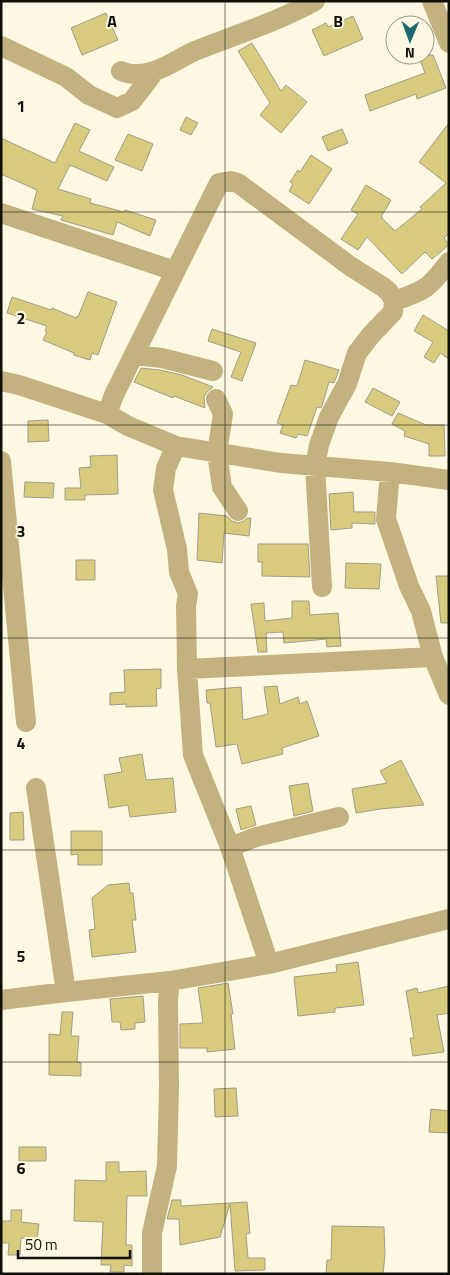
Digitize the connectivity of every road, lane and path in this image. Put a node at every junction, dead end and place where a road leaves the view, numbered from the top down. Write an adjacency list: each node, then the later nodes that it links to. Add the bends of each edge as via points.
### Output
1 (315, 1): 6 (street, via 295,12 192,52)
2 (432, 1): 3 (street)
3 (449, 43)
4 (1, 46): 6 (street, via 66,77 89,95 117,108 132,101)
5 (121, 71): 6 (street, via 138,75)
6 (155, 71)
7 (1, 213): 9 (street)
8 (449, 262): 10 (street, via 424,290)
9 (175, 271): 10 (street, via 219,183 231,181 382,286); 11 (street)
10 (394, 301): 19 (street, via 392,312 357,353 347,384 323,432)
11 (134, 356): 12 (street, via 162,358); 15 (street)
12 (213, 371)
13 (1, 381): 15 (street)
14 (216, 399): 17 (street, via 222,414)
15 (107, 414): 16 (street)
16 (176, 446): 17 (street); 26 (street, via 166,468 163,490 179,572 188,594)
17 (217, 453): 19 (street); 22 (street, via 222,487)
18 (1, 461): 24 (street)
19 (315, 466): 20 (street); 23 (street)
20 (390, 472): 21 (street); 25 (street, via 386,519 408,586 421,611)
21 (449, 480)
22 (238, 510)
23 (322, 587)
24 (9, 621): 28 (street)
25 (432, 657): 26 (street); 27 (street)
26 (187, 669): 31 (street, via 193,755)
27 (449, 695)
28 (26, 722)
29 (36, 788): 35 (street)
30 (339, 818): 31 (street, via 256,837)
31 (230, 847): 33 (street)
32 (449, 919): 33 (street)
33 (269, 964): 34 (street)
34 (170, 981): 35 (street); 37 (street, via 166,1166 152,1233)
35 (66, 992): 36 (street)
36 (1, 1000)
37 (152, 1274)

